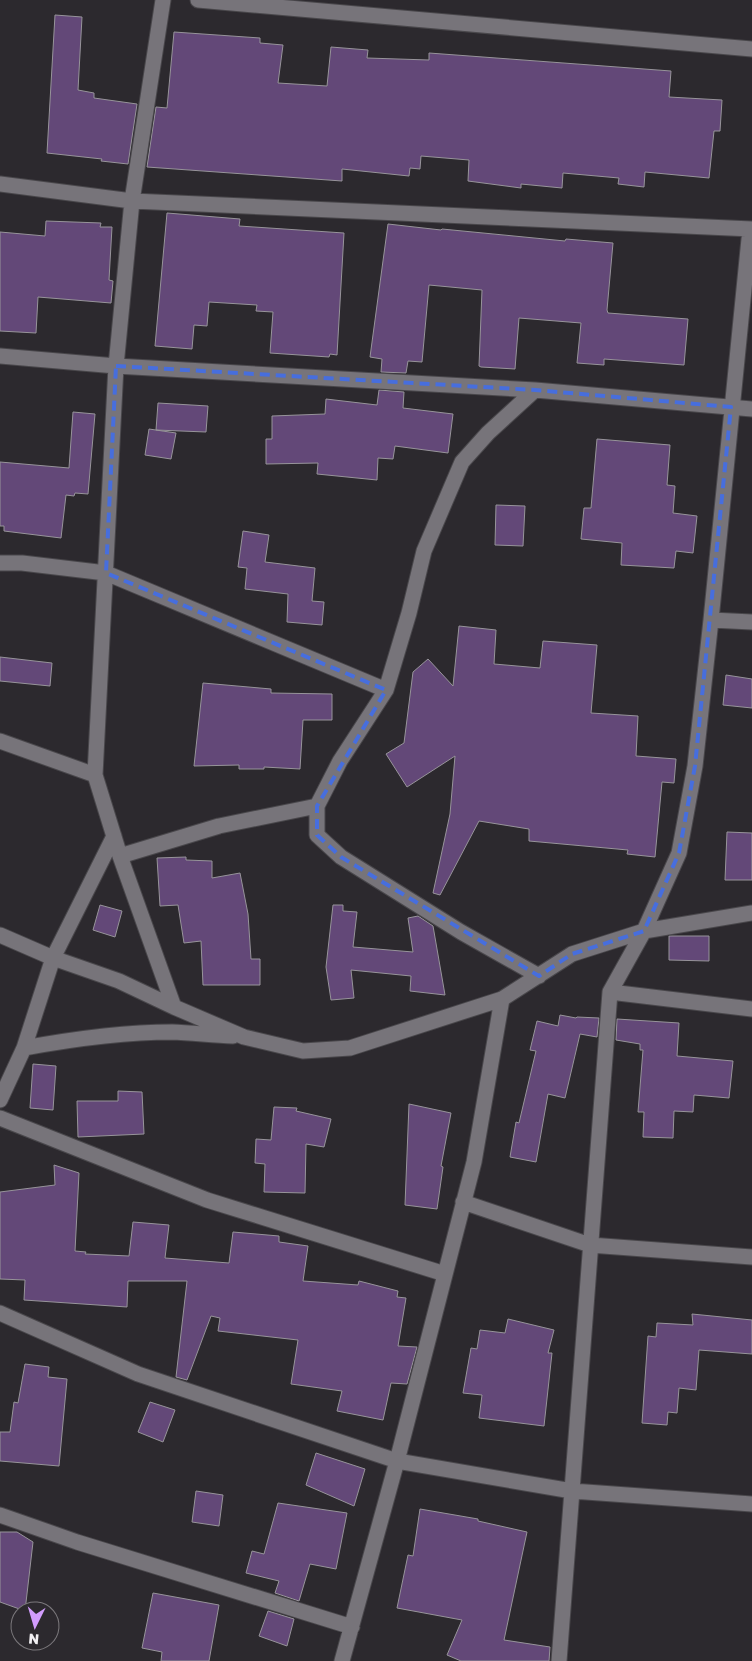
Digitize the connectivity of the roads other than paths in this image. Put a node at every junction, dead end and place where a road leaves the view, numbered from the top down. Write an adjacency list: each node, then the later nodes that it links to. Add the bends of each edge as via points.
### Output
1 (163, 0): 5 (street)
2 (198, 0): 3 (street)
3 (752, 49)
4 (0, 184): 5 (street)
5 (132, 200): 6 (street); 8 (street)
6 (751, 229): 10 (street)
7 (0, 356): 8 (street)
8 (116, 366): 9 (street); 13 (street)
9 (535, 390): 10 (street); 16 (street, via 462,462 424,551 410,613)
10 (731, 407): 11 (street); 14 (street)
11 (752, 409)
12 (0, 563): 13 (street)
13 (106, 573): 16 (street); 18 (street)
14 (711, 620): 15 (street); 23 (street, via 695,766 679,853)
15 (752, 622)
16 (386, 690): 19 (street, via 340,761)
17 (0, 741): 18 (street)
18 (95, 775): 20 (street)
19 (317, 806): 21 (street, via 219,826); 26 (street, via 318,835 341,857 460,932)
20 (114, 836): 21 (street); 25 (street)
21 (120, 856): 29 (street)
22 (752, 913): 23 (street)
23 (644, 931): 26 (street, via 572,954); 27 (street)
24 (0, 936): 25 (street)
25 (53, 958): 29 (street, via 119,980); 32 (street)
26 (539, 976): 28 (street)
27 (610, 992): 30 (street); 36 (street)
28 (502, 999): 31 (street, via 350,1048 303,1051); 35 (street, via 474,1162)
29 (174, 1007): 31 (street)
30 (752, 1009)
31 (244, 1037): 32 (street, via 172,1032 78,1038)
32 (24, 1048): 33 (street)
33 (0, 1100)
34 (0, 1118): 38 (street, via 207,1200)
35 (463, 1202): 36 (street); 38 (street)
36 (590, 1246): 37 (street); 41 (street)
37 (752, 1257)
38 (445, 1274): 40 (street)
39 (0, 1313): 40 (street, via 138,1374)
40 (397, 1461): 41 (street); 44 (street)
41 (572, 1491): 42 (street); 46 (street)
42 (752, 1504)
43 (0, 1515): 44 (street)
44 (352, 1627): 45 (street)
45 (342, 1661)
46 (559, 1661)

